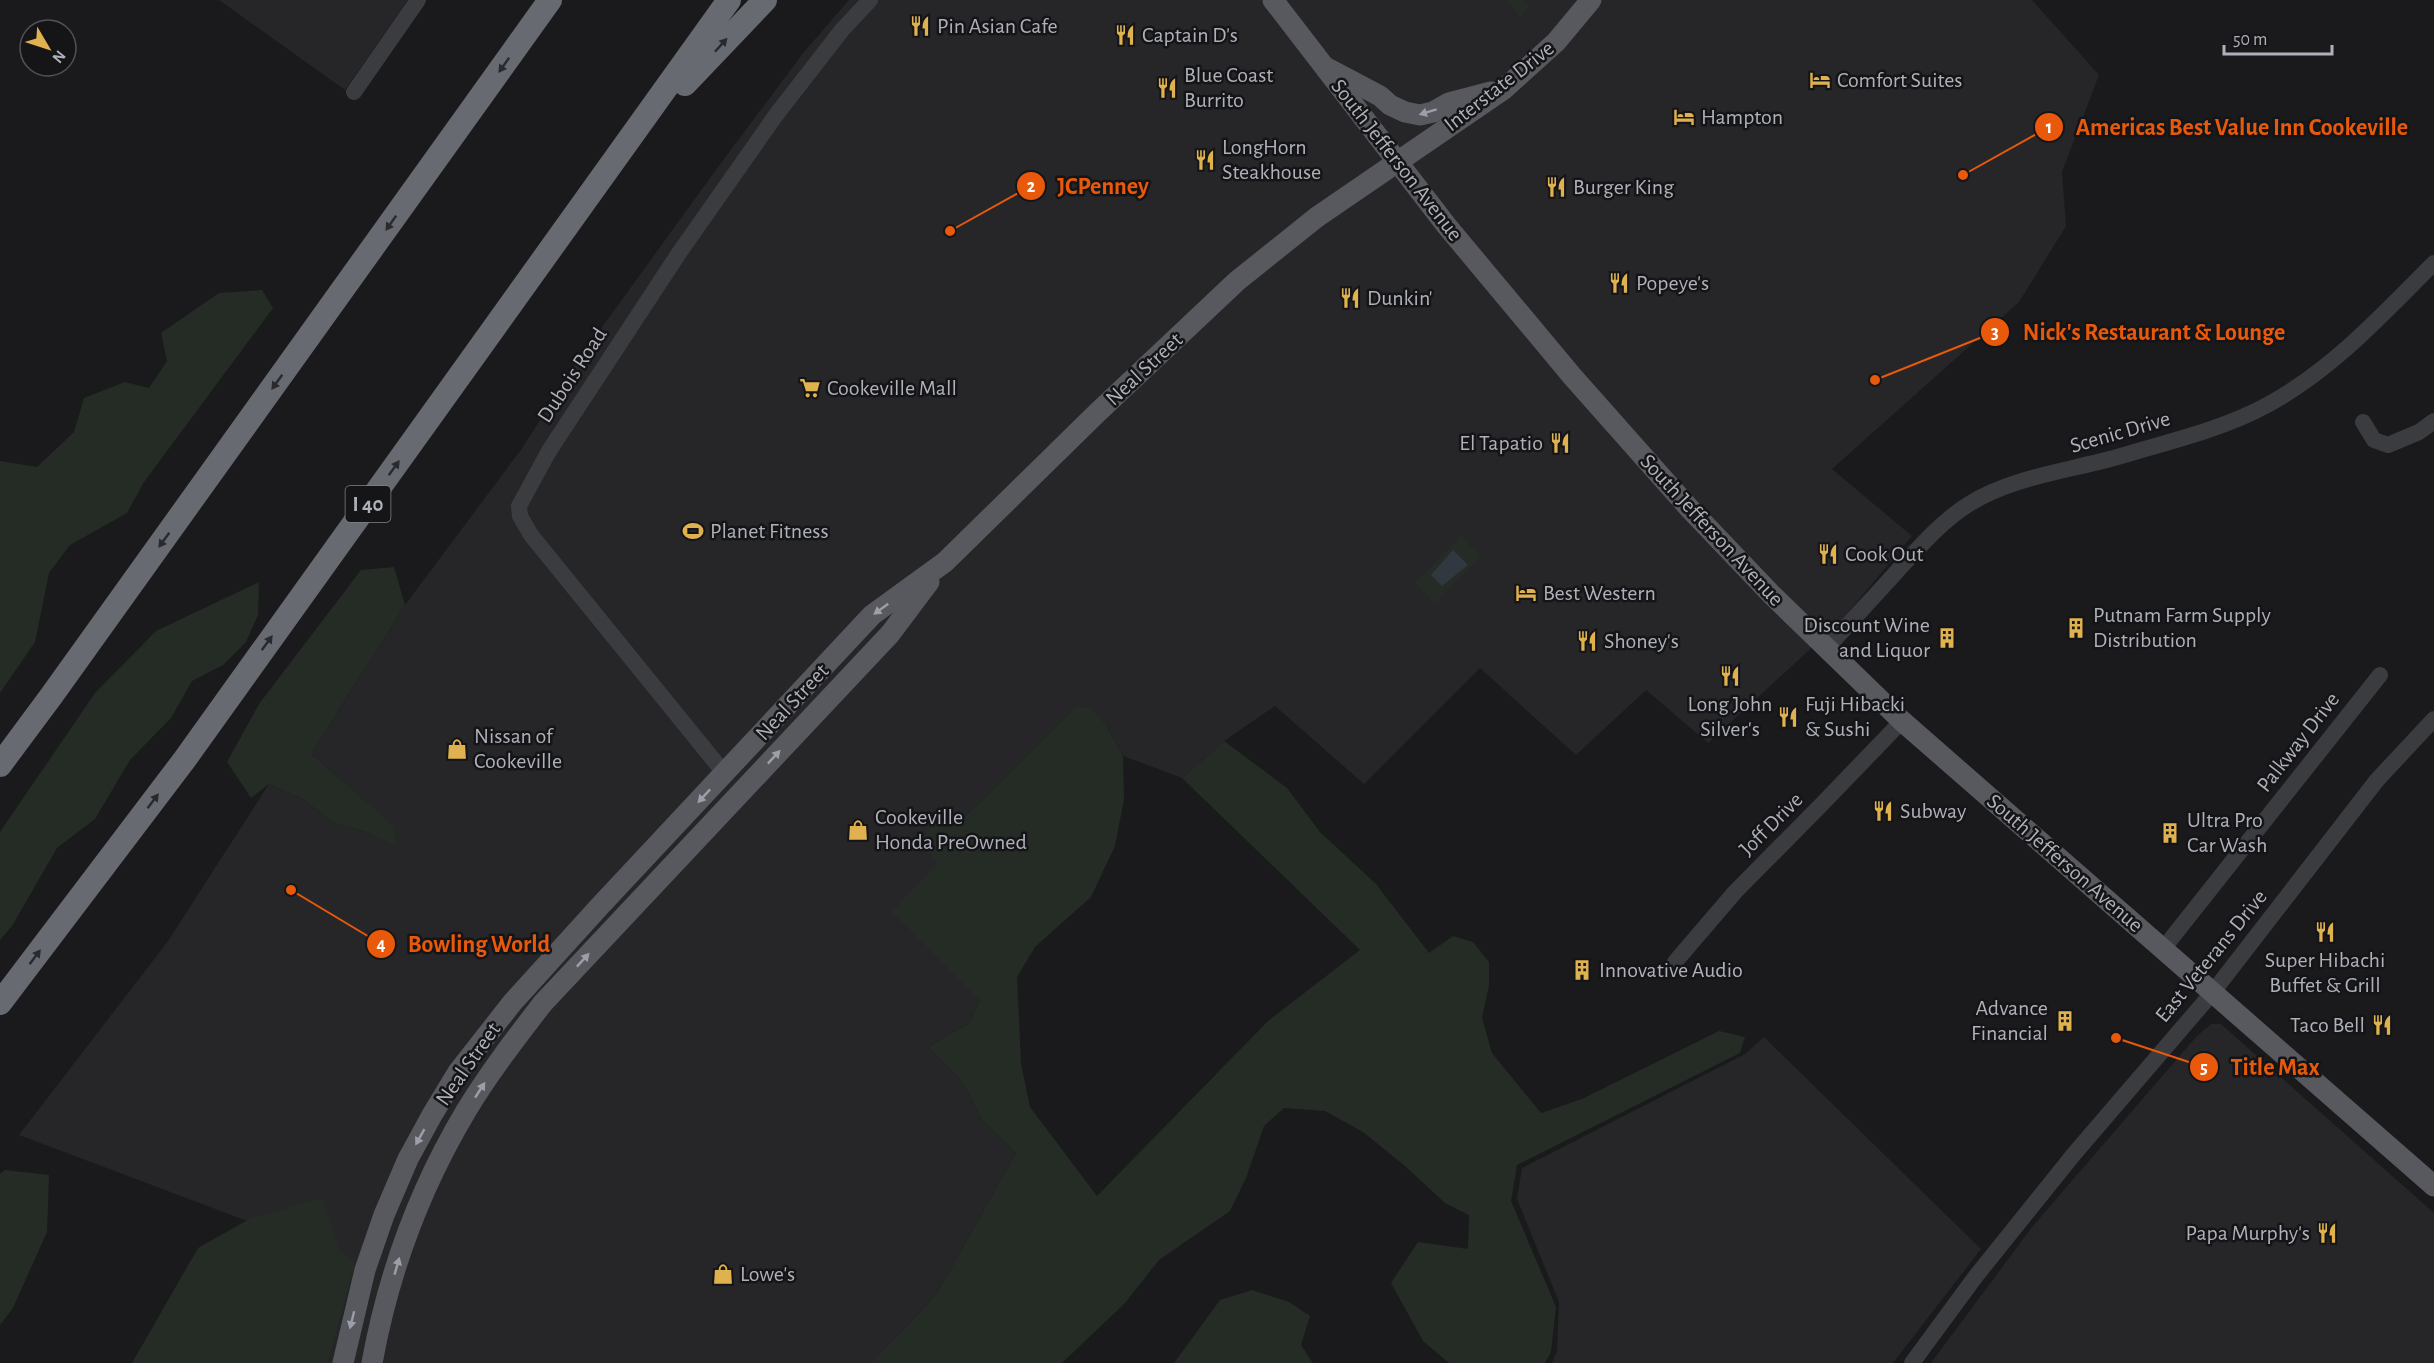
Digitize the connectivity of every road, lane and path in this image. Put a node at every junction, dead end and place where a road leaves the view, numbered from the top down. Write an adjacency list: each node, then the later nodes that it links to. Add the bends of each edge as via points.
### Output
1 (418, 0): 10 (street)
2 (548, 0): 21 (highway, one-way to 21)
3 (729, 0): 12 (highway, I 40)
4 (765, 0): 12 (highway, one-way to 4)
5 (870, 0): 22 (street, Dubois Road, via 776,115 678,253 559,435 519,506 531,535)
6 (1273, 0): 8 (main road, South Jefferson Avenue)
7 (1591, 0): 9 (main road, Interstate Drive, via 1556,42)
8 (1323, 66): 9 (main road, one-way to 8, via 1449,103 1420,116 1390,105); 11 (main road, South Jefferson Avenue)
9 (1504, 88): 11 (main road, Interstate Drive)
10 (354, 92)
11 (1397, 162): 16 (main road, Neal Street, via 1317,217 1237,281); 17 (main road, South Jefferson Avenue, via 1629,442)
12 (611, 166): 26 (highway, I 40, one-way to 12, via 185,759)
13 (2434, 263): 17 (street, Scenic Drive, via 2339,355 2269,404 2234,421 2173,441 2014,483 1969,504 1928,538)
14 (2363, 422): 15 (street, via 2374,440 2388,445)
15 (2434, 422)
16 (945, 562): 22 (main road, Neal Street, one-way to 22, via 872,615); 29 (main road, Neal Street, one-way to 16, via 399,1257 430,1178 499,1060 543,1003 890,634)
17 (1826, 649): 20 (main road, South Jefferson Avenue)
18 (2380, 675): 23 (street, Palkway Drive)
19 (2434, 719): 25 (street, East Veterans Drive, via 2377,780)
20 (1902, 721): 23 (main road, South Jefferson Avenue); 24 (street, Joff Drive, via 1735,892)
21 (0, 765)
22 (725, 774): 28 (main road, Neal Street, one-way to 28, via 519,994 458,1072 408,1159 384,1215 365,1270)
23 (2163, 949): 25 (main road, South Jefferson Avenue)
24 (1675, 962)
25 (2213, 992): 27 (main road, South Jefferson Avenue); 30 (street, East Veterans Drive, via 2074,1154)
26 (0, 1004)
27 (2434, 1186)
28 (343, 1363)
29 (372, 1363)
30 (1912, 1363)

